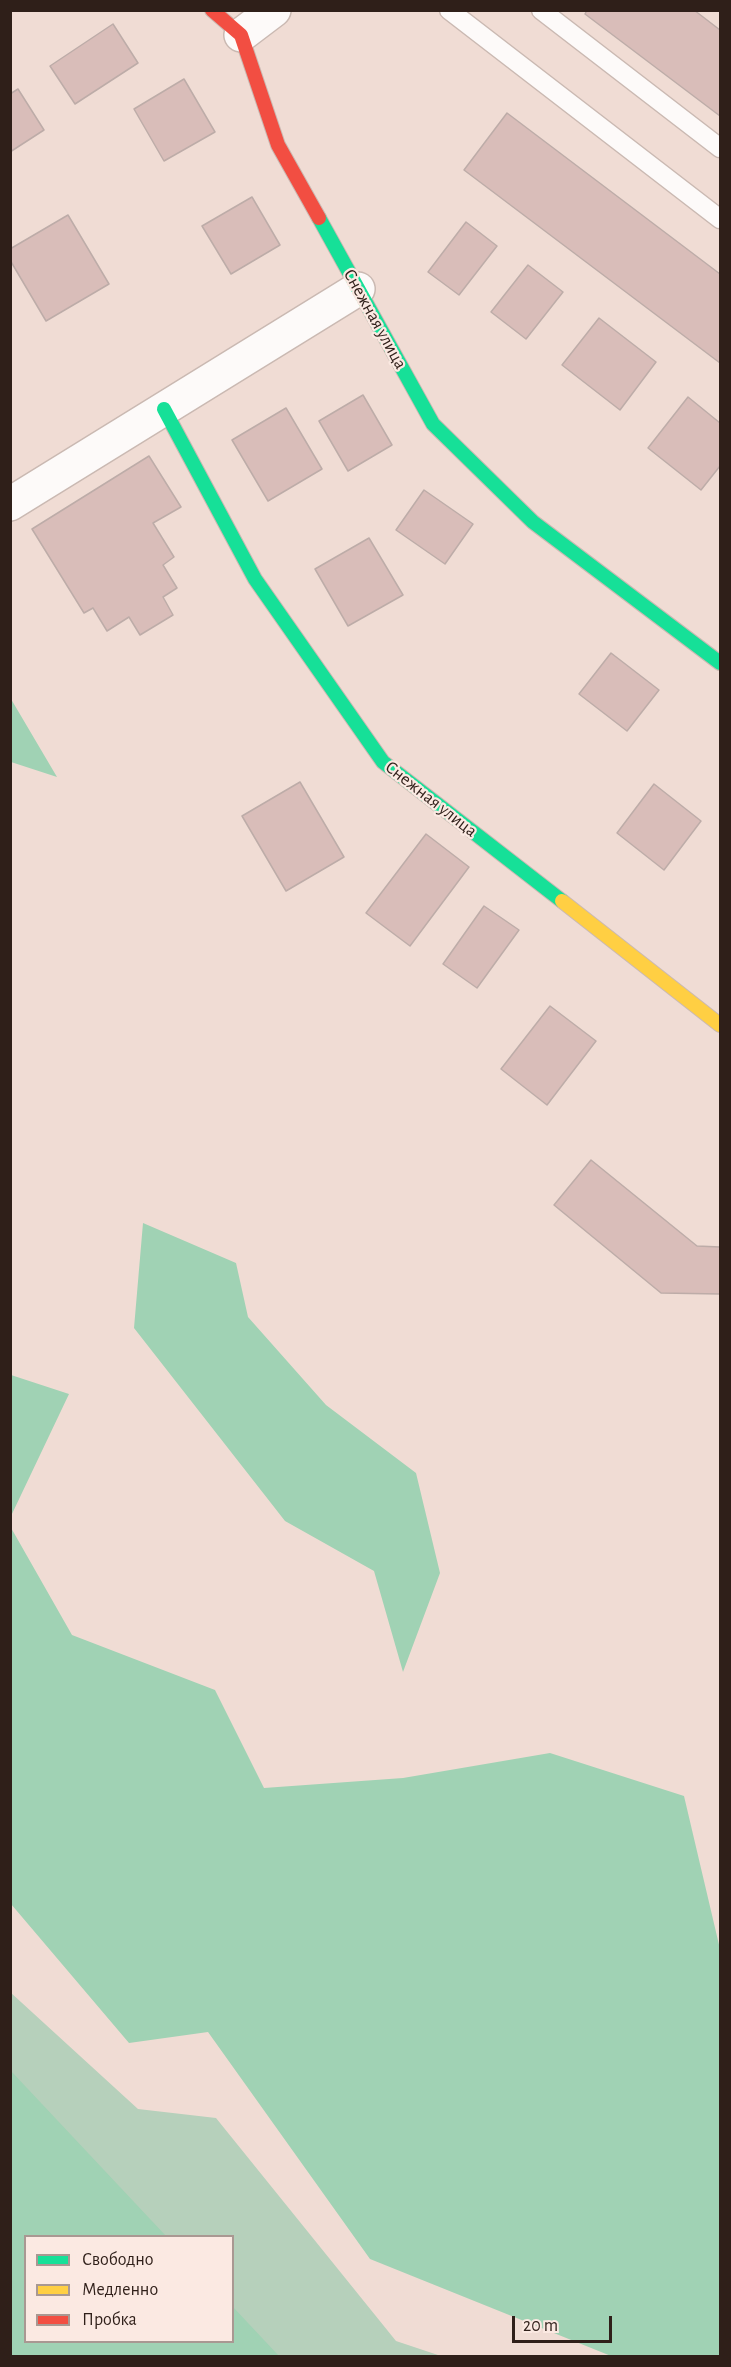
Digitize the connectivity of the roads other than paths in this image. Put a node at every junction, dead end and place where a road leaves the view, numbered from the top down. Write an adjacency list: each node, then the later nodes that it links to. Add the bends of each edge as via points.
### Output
1 (213, 10): 5 (street)
2 (274, 10): 5 (street)
3 (449, 10): 7 (lane)
4 (541, 10): 6 (lane)
5 (241, 35): 8 (street, Снежная улица, via 278,145)
6 (720, 148)
7 (720, 219)
8 (358, 289): 9 (street); 11 (street, Снежная улица, via 433,424 532,522)
9 (164, 410): 10 (street); 12 (street, Снежная улица, via 255,579 383,762)
10 (10, 504)
11 (720, 663)
12 (720, 1025)

